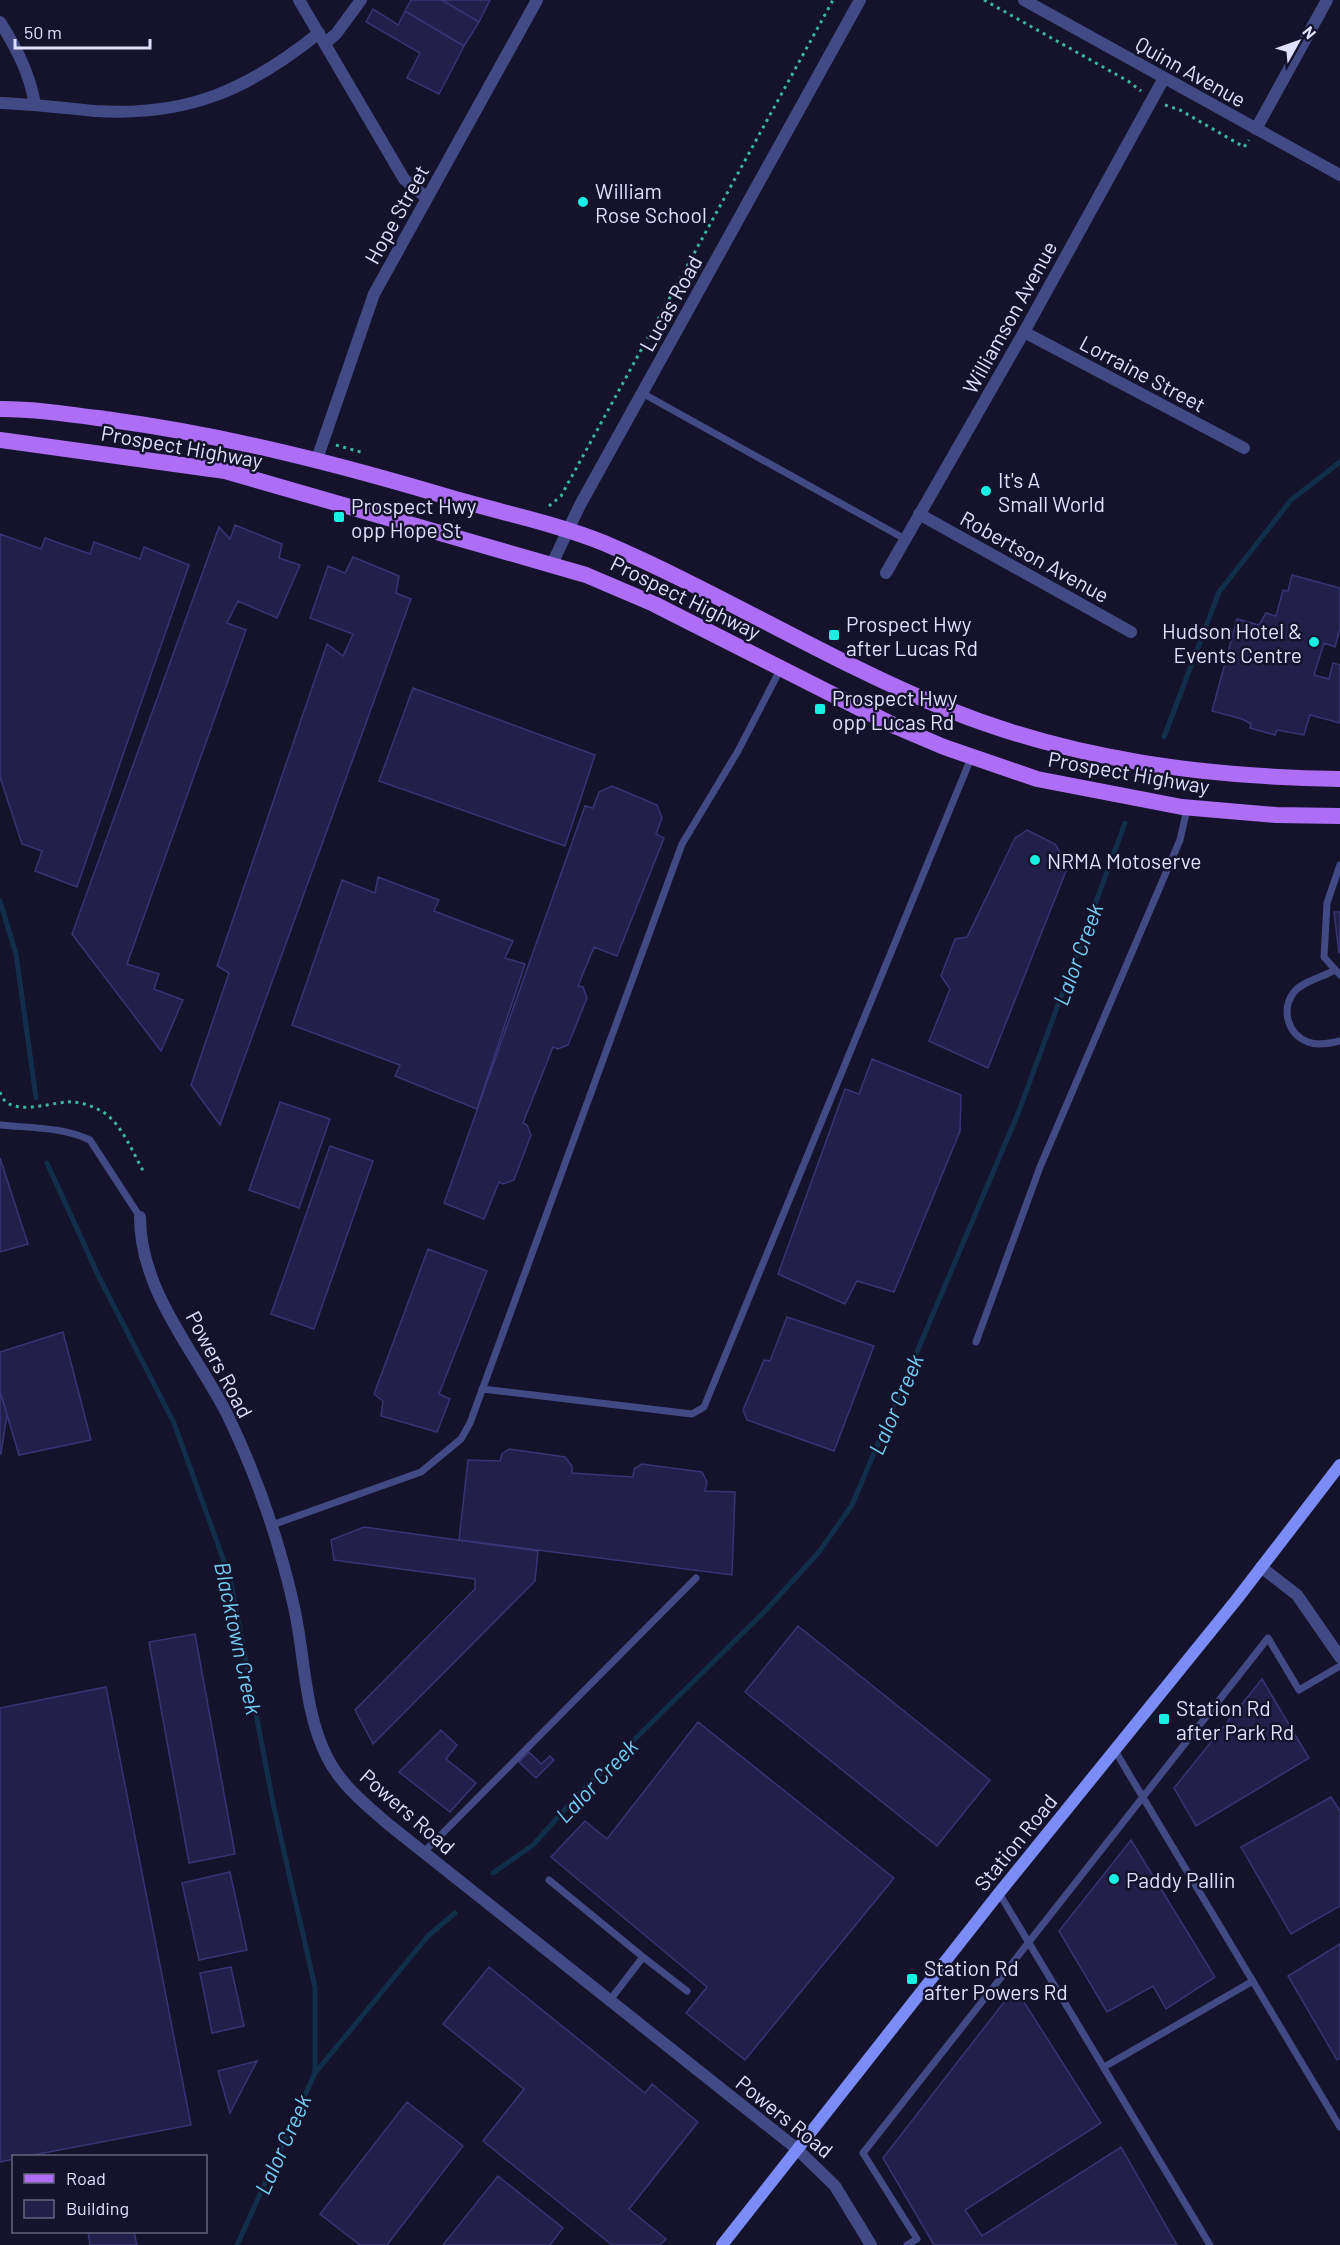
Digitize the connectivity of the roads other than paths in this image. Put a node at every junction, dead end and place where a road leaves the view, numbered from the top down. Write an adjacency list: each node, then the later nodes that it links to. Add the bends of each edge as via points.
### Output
1 (299, 0): 8 (street)
2 (361, 0): 8 (street, via 336,34)
3 (537, 0): 14 (street, Hope Street)
4 (860, 0): 16 (street, Lucas Road)
5 (1024, 0): 9 (street, Quinn Avenue)
6 (1327, 0): 12 (street)
7 (0, 22): 11 (street, via 21,56)
8 (322, 38): 11 (street, via 242,87 181,107 144,112); 14 (street, via 404,179)
9 (1164, 78): 12 (street, Quinn Avenue); 15 (street, Williamson Avenue)
10 (0, 103): 11 (street)
11 (34, 104)
12 (1256, 129): 13 (street, Quinn Avenue)
13 (1340, 176)
14 (427, 198): 22 (street, Hope Street, via 374,294)
15 (1024, 332): 21 (street, Lorraine Street); 23 (street, Williamson Avenue)
16 (642, 393): 24 (street, Lucas Road); 25 (lane)
17 (3, 409): 22 (main road, Prospect Highway, via 180,429)
18 (0, 440): 19 (main road, Prospect Highway)
19 (24, 442): 20 (lane); 26 (main road, Prospect Highway, via 225,471)
20 (0, 446)
21 (1244, 448)
22 (320, 451): 24 (main road, Prospect Highway)
23 (919, 514): 25 (street, Williamson Avenue); 28 (street, Robertson Avenue)
24 (567, 531): 26 (street, Lucas Road); 31 (main road, Prospect Highway, via 686,579 894,686 1001,729 1066,748 1193,772)
25 (905, 539): 27 (street, Williamson Avenue)
26 (552, 564): 29 (main road, Prospect Highway, via 654,604)
27 (886, 573)
28 (1131, 632)
29 (782, 668): 30 (main road, Prospect Highway, via 897,727); 40 (lane, via 682,844)
30 (971, 757): 32 (main road, Prospect Highway, via 1037,779); 40 (lane, via 704,1407 692,1414)
31 (1340, 779)
32 (1187, 808): 33 (main road, Prospect Highway); 39 (lane, via 1180,840 1040,1167)
33 (1340, 816)
34 (1340, 865): 35 (lane, via 1327,903 1324,957)
35 (1338, 973): 36 (lane, via 1299,987 1289,1001 1287,1018 1293,1032 1308,1042)
36 (1340, 1041)
37 (0, 1125): 38 (lane, via 51,1129 90,1140)
38 (140, 1217): 42 (street, Powers Road, via 144,1261 226,1413)
39 (976, 1342)
40 (482, 1389): 42 (lane, via 461,1439 421,1472)
41 (1340, 1465): 43 (main road, Station Road)
42 (272, 1525): 49 (street, Powers Road, via 294,1609 312,1710 327,1758 355,1795)
43 (1261, 1567): 45 (street, via 1297,1595); 47 (main road, Station Road)
44 (696, 1578): 49 (lane)
45 (1340, 1657)
46 (1340, 1666): 48 (lane, via 1299,1690 1268,1638)
47 (1114, 1749): 48 (lane); 51 (main road, Station Road)
48 (1143, 1797): 52 (lane); 54 (lane)
49 (424, 1852): 56 (street, Powers Road)
50 (549, 1880): 53 (lane)
51 (999, 1893): 52 (lane); 59 (main road, Station Road)
52 (1029, 1942): 57 (lane); 62 (lane, via 863,2153 917,2240)
53 (643, 1957): 55 (lane); 56 (lane)
54 (1253, 1981): 57 (lane); 58 (lane)
55 (687, 1991)
56 (610, 2000): 59 (street, Powers Road)
57 (1104, 2067): 63 (lane)
58 (1340, 2127)
59 (797, 2149): 60 (main road, Station Road); 61 (street, Powers Road, via 835,2186)
60 (722, 2245)
61 (871, 2245)
62 (907, 2245)
63 (1210, 2245)

